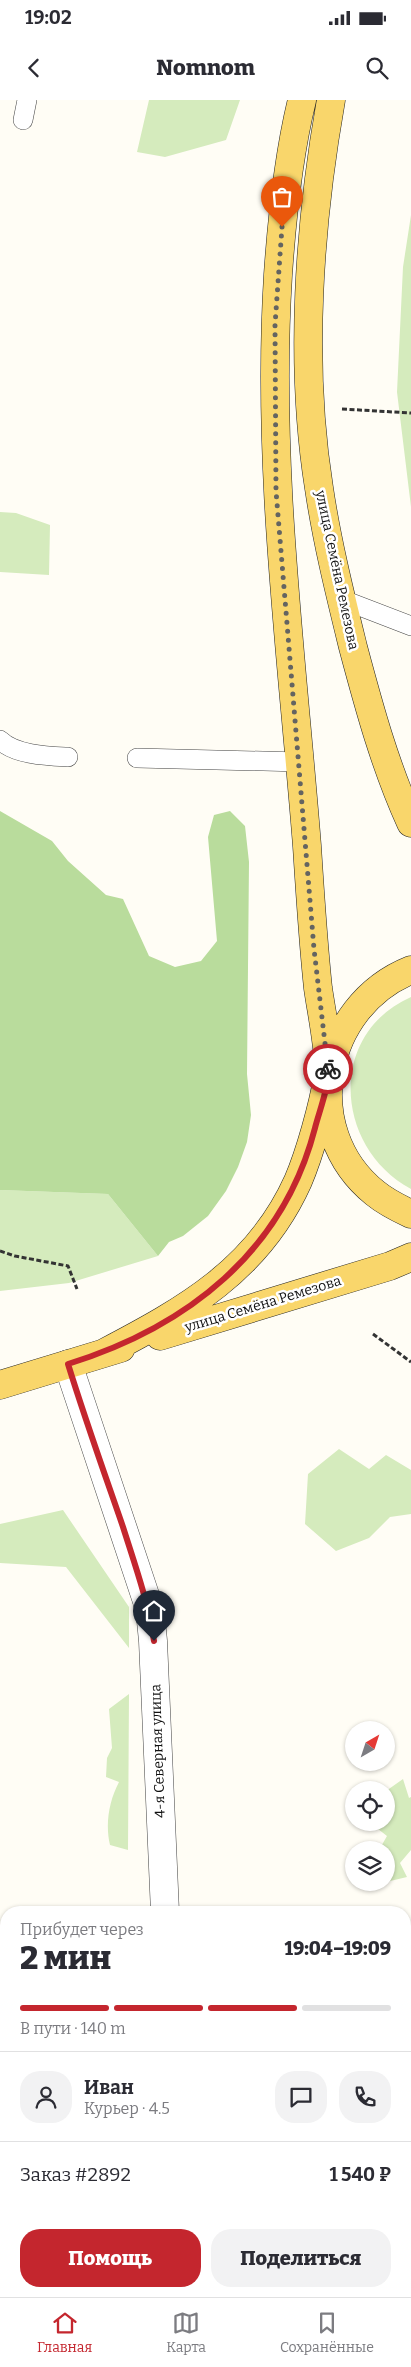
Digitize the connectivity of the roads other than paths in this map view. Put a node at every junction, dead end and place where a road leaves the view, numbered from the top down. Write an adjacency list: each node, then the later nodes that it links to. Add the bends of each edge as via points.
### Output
1 (27, 100): 4 (lane)
2 (302, 100): 10 (main road, via 280,244 274,401 276,491)
3 (331, 100): 5 (main road, улица Семёна Ремезова, via 318,183 312,256 310,389 319,486)
4 (23, 120)
5 (341, 599): 6 (lane); 11 (main road, улица Семёна Ремезова, via 372,718)
6 (411, 626)
7 (0, 740): 8 (lane, via 16,749 36,754)
8 (68, 756)
9 (137, 758): 10 (lane)
10 (300, 762): 13 (main road, via 314,949)
11 (411, 823)
12 (411, 970): 13 (main road, via 378,988 360,1005 345,1026)
13 (329, 1073): 14 (main road, via 328,1108 343,1154 374,1192); 16 (main road, via 308,1156 298,1182 284,1208 250,1254 208,1293 170,1319)
14 (411, 1214)
15 (411, 1257): 16 (main road, улица Семёна Ремезова)
16 (104, 1353): 17 (main road, улица Семёна Ремезова)
17 (68, 1364): 18 (main road, улица Семёна Ремезова); 19 (street, 4-я Северная улица, via 150,1610)
18 (0, 1385)
19 (165, 1906)

